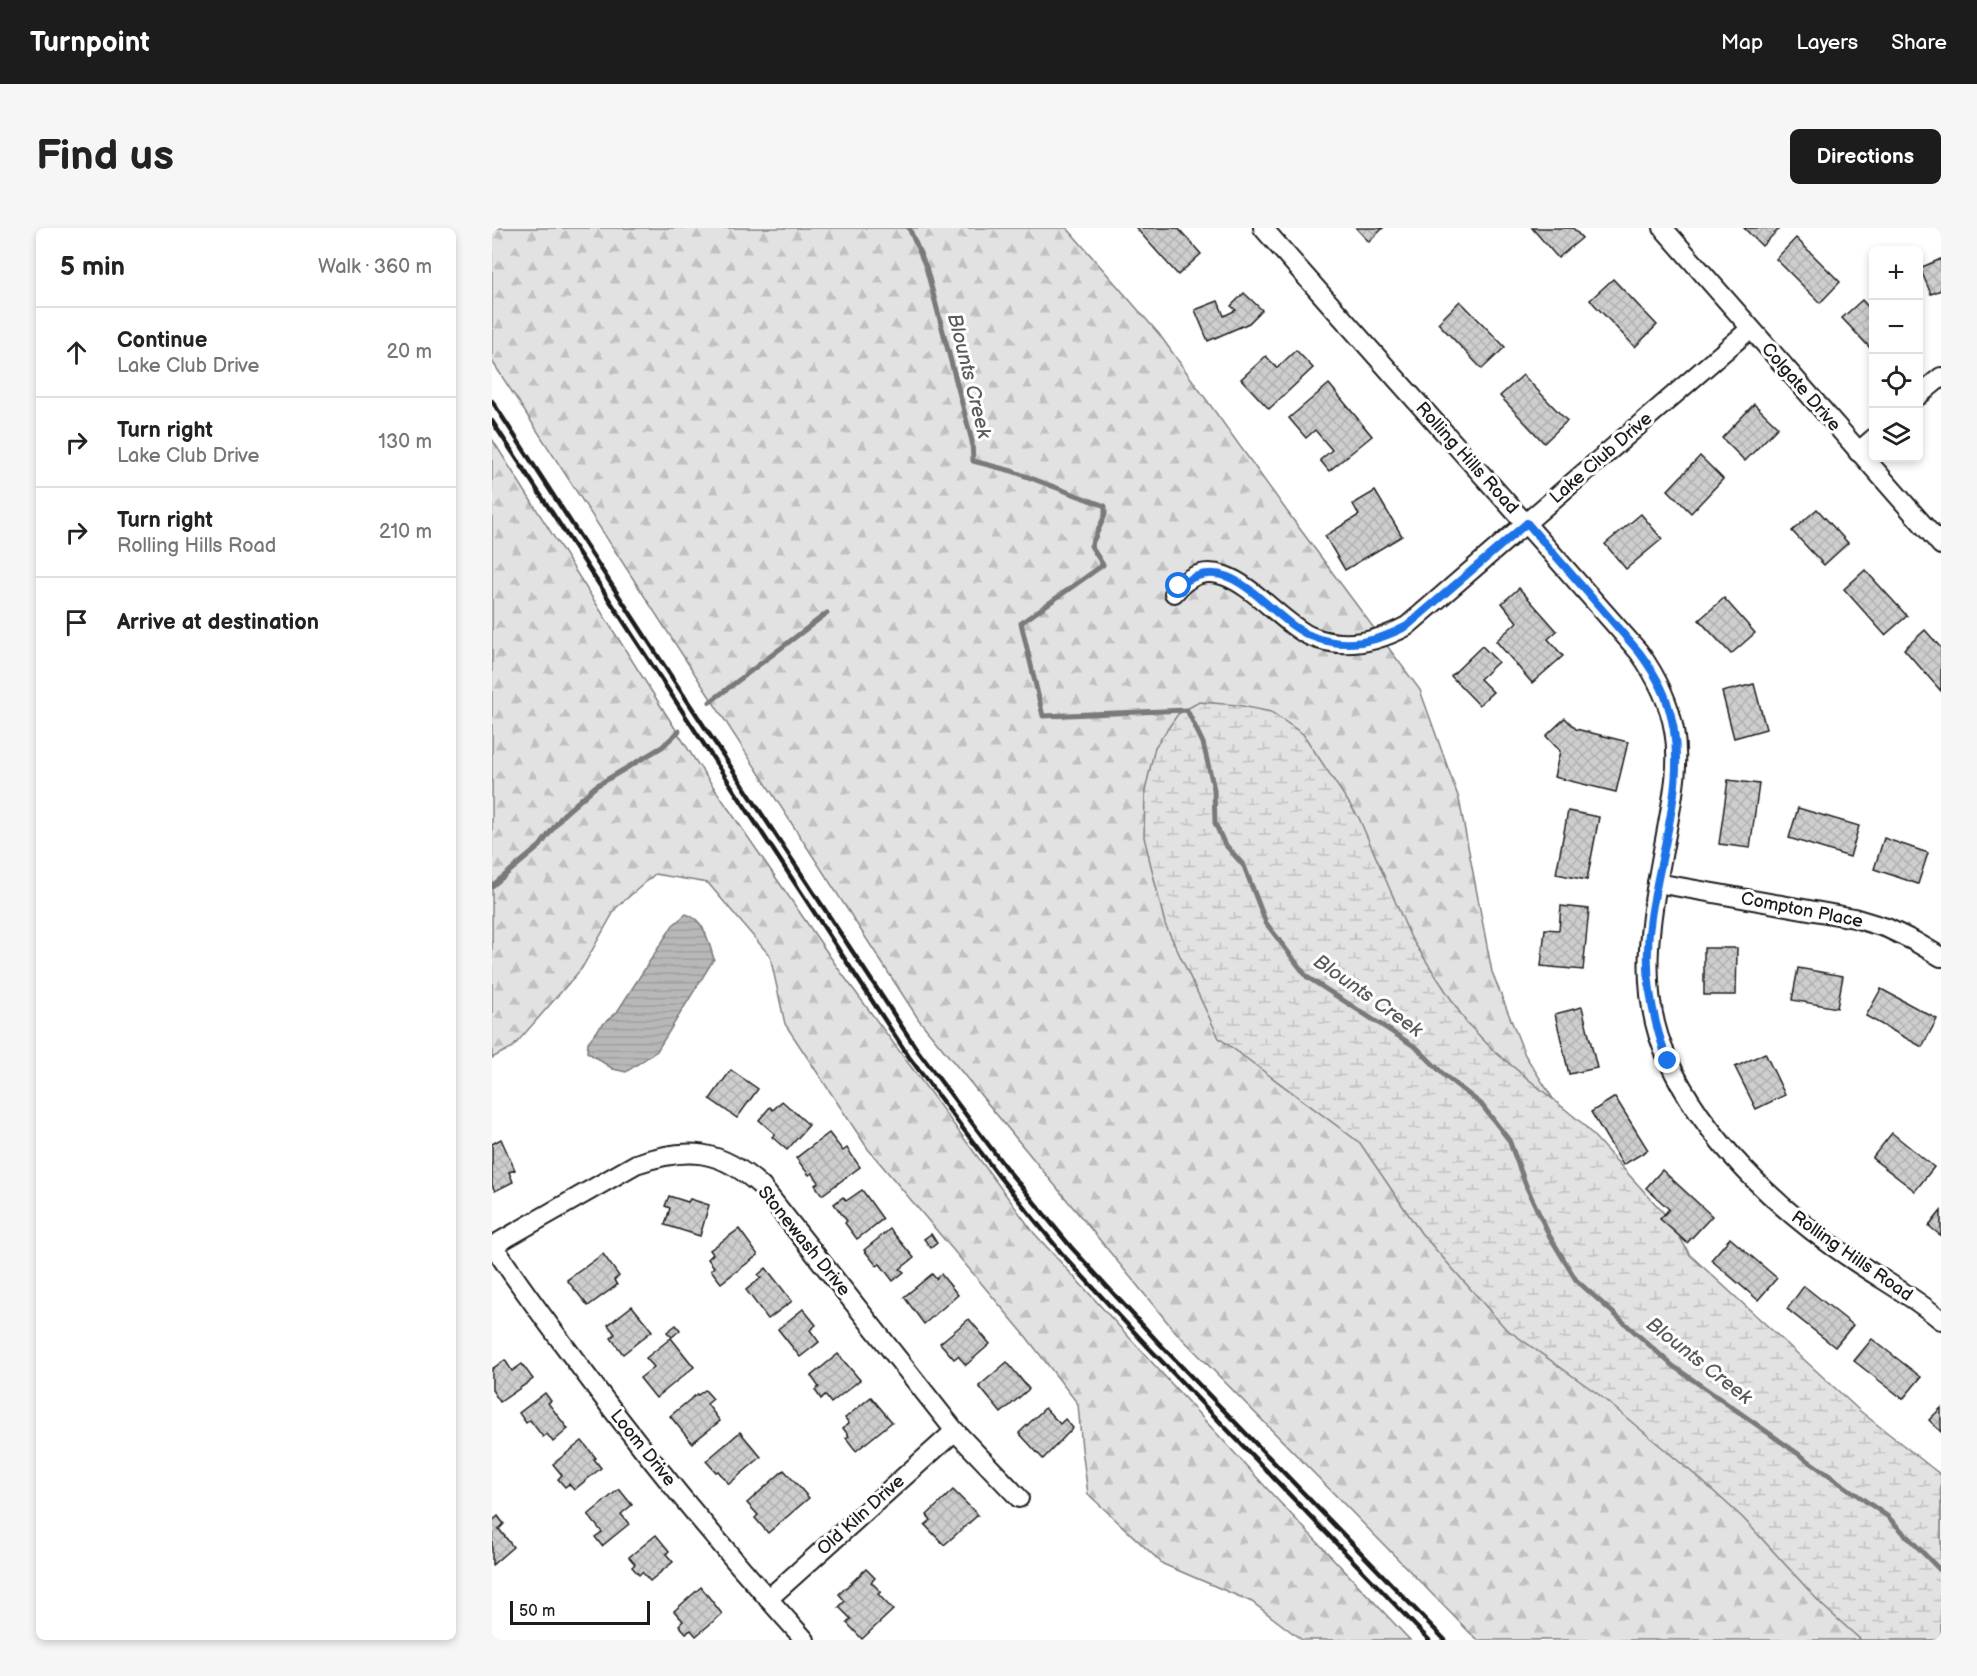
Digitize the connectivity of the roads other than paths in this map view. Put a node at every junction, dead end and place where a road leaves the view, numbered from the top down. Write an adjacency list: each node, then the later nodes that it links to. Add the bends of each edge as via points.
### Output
1 (1263, 228): 8 (street, Rolling Hills Road)
2 (1663, 228): 3 (street, Colgate Drive)
3 (1750, 328): 7 (street, Colgate Drive); 8 (street, Lake Club Drive)
4 (1941, 377): 5 (street)
5 (1923, 392)
6 (1869, 442): 7 (street)
7 (1858, 452): 9 (street, Colgate Drive)
8 (1527, 523): 10 (street, Lake Club Drive, via 1407,626 1368,642 1347,644 1310,636 1226,575 1197,576 1185,581); 11 (street, Rolling Hills Road, via 1639,652 1666,700 1674,729 1676,780)
9 (1941, 545)
10 (1174, 593)
11 (1657, 883): 12 (street, Compton Place, via 1854,918 1905,936); 14 (street, Rolling Hills Road, via 1650,919 1650,999 1657,1033 1685,1091 1711,1129 1771,1196 1815,1233)
12 (1941, 957)
13 (493, 1246): 15 (street, Stonewash Drive, via 636,1164 685,1152 722,1160 747,1173 762,1187); 17 (street, Loom Drive, via 640,1447)
14 (1941, 1320)
15 (955, 1431): 16 (street, Stonewash Drive); 17 (street, Old Kiln Drive)
16 (1019, 1498)
17 (768, 1599): 18 (street, Loom Drive)
18 (805, 1640)

